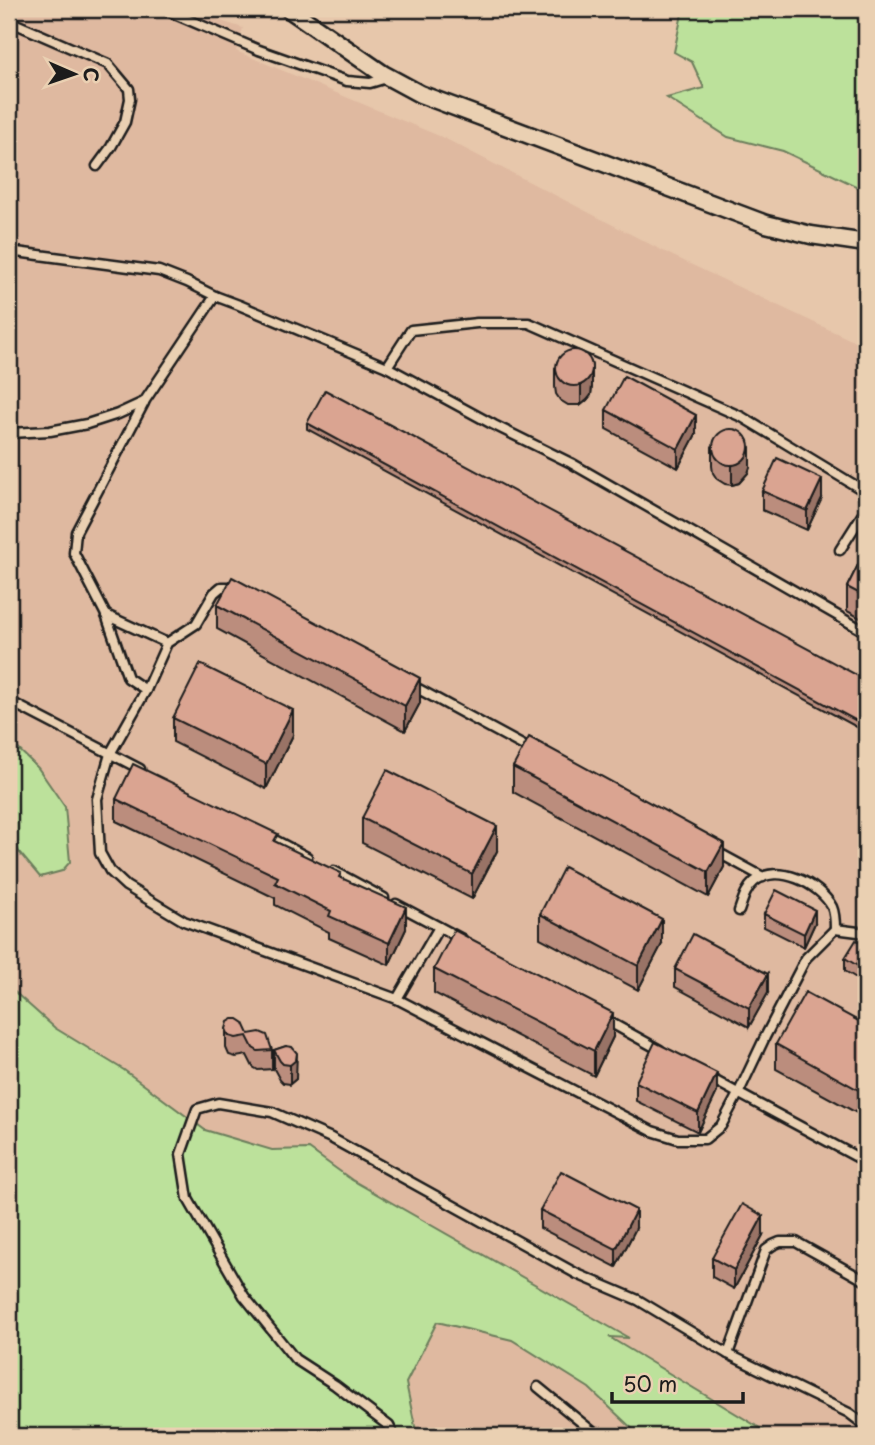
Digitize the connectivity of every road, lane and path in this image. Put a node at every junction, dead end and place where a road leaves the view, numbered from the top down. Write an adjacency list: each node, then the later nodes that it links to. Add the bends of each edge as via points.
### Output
1 (163, 9): 4 (lane, via 346,81 370,83)
2 (289, 9): 4 (street)
3 (9, 21): 5 (lane, via 108,64 129,89 125,122)
4 (390, 78): 6 (street, via 420,94 766,224)
5 (97, 166)
6 (866, 243)
7 (9, 251): 8 (lane, via 159,271)
8 (215, 296): 9 (lane); 10 (lane)
9 (387, 367): 12 (lane, via 411,330 529,323 742,417); 17 (lane, via 571,463)
10 (145, 402): 11 (lane, via 87,424 50,432); 16 (lane, via 76,532 75,553)
11 (9, 433)
12 (866, 492)
13 (866, 509): 14 (lane)
14 (840, 550)
15 (242, 594): 18 (lane, via 221,587 196,624)
16 (106, 615): 18 (lane); 20 (lane, via 128,678)
17 (866, 632)
18 (167, 643): 20 (lane)
19 (402, 680): 22 (lane)
20 (146, 690): 23 (lane)
21 (9, 701): 23 (lane)
22 (536, 752)
23 (110, 754): 24 (lane); 35 (lane, via 97,799 100,853 126,886 184,921)
24 (147, 773)
25 (257, 831): 27 (lane)
26 (703, 844): 29 (lane)
27 (317, 863)
28 (330, 869): 31 (lane)
29 (763, 877): 30 (lane, via 746,891); 32 (lane, via 782,873 826,897 834,911)
30 (739, 911)
31 (439, 927): 34 (lane); 35 (lane)
32 (835, 929): 33 (lane); 39 (lane, via 806,958)
33 (866, 933)
34 (475, 947)
35 (397, 999): 39 (lane, via 652,1131 678,1139 705,1139 721,1126)
36 (595, 1014): 37 (lane)
37 (667, 1054)
38 (702, 1074): 39 (lane)
39 (738, 1094): 40 (lane)
40 (866, 1162)
41 (866, 1281): 42 (lane, via 796,1242 773,1245 766,1250)
42 (728, 1354): 44 (lane, via 849,1413); 45 (lane, via 638,1300 576,1274 331,1138 272,1112 218,1103 197,1108 181,1154 188,1199 244,1296 295,1359 389,1426)
43 (538, 1387): 46 (lane)
44 (866, 1426)
45 (394, 1436)
46 (598, 1436)

